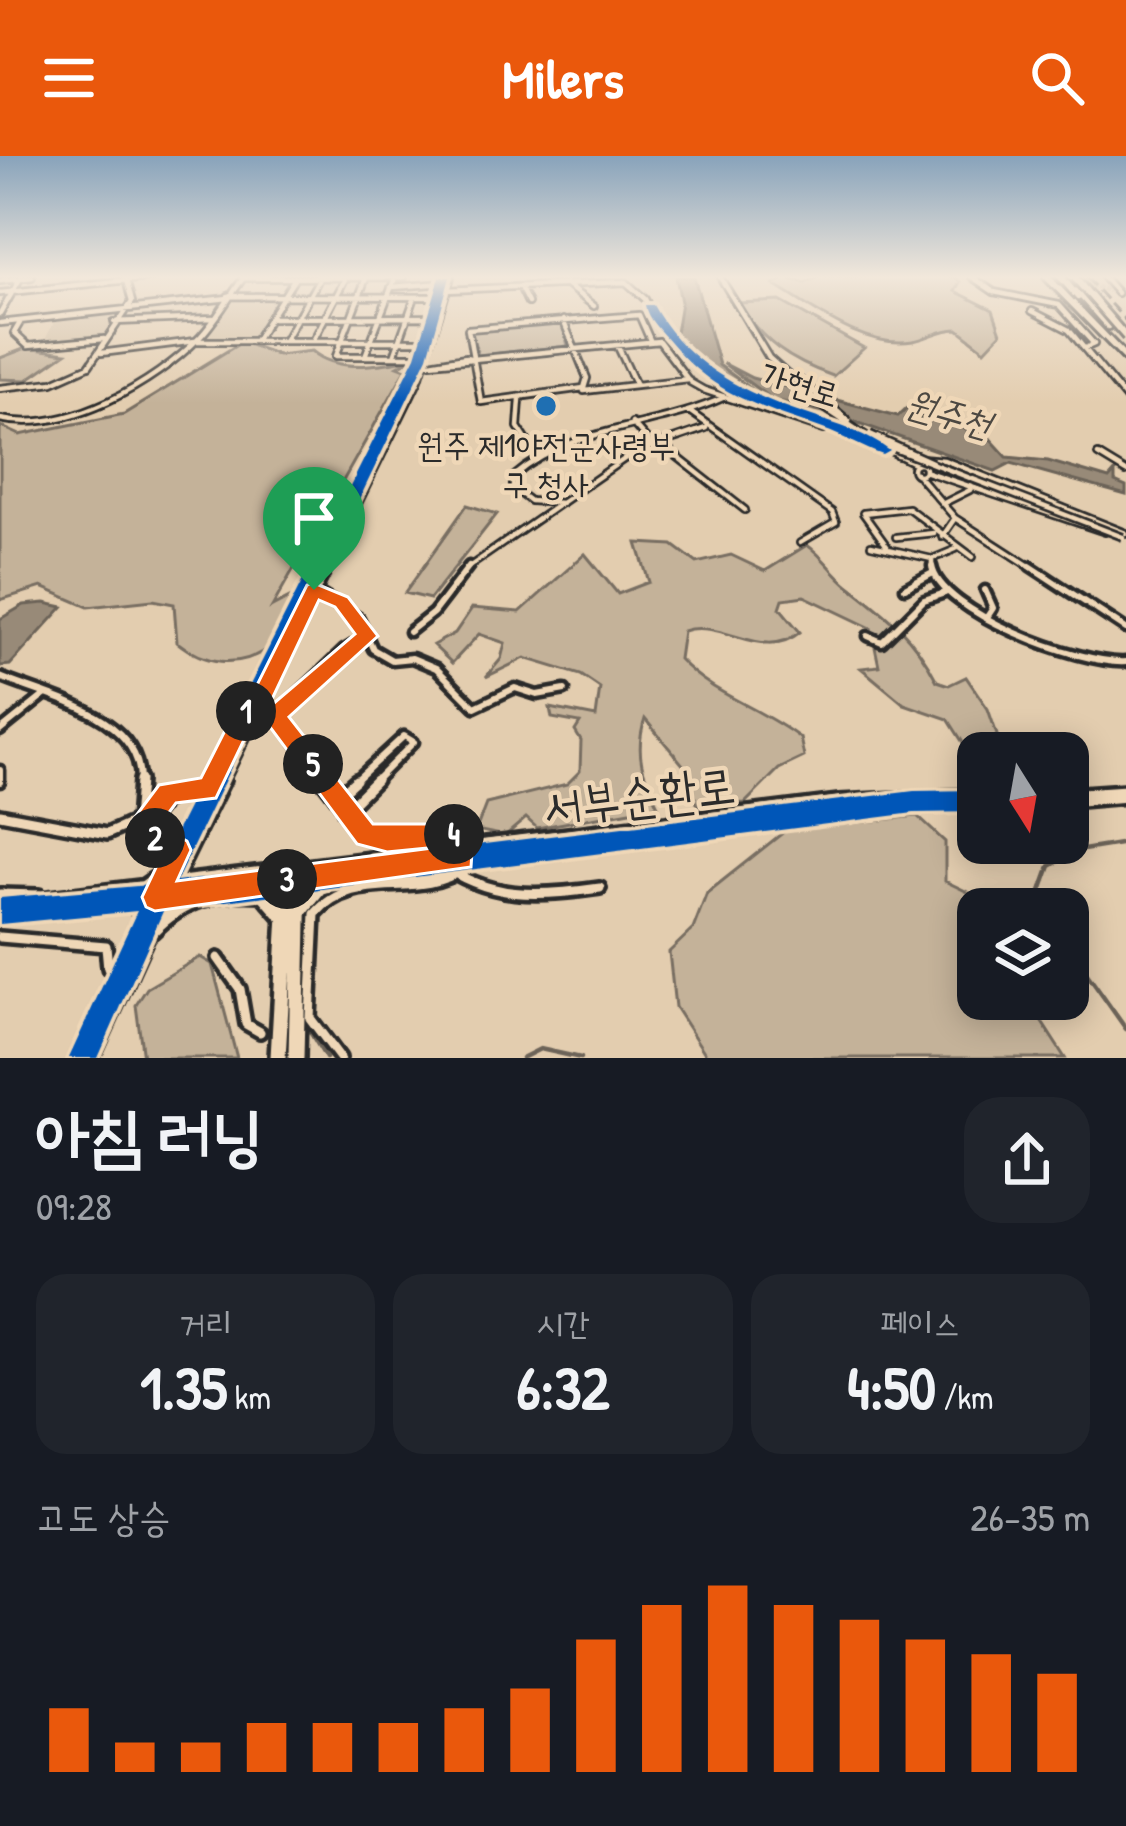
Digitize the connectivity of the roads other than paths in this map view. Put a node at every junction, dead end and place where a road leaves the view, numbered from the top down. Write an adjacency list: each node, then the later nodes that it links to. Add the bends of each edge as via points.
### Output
1 (38, 319): 22 (street)
2 (116, 319): 23 (street)
3 (186, 319): 23 (street)
4 (212, 319): 28 (street)
5 (270, 319): 29 (street)
6 (297, 319): 30 (street)
7 (324, 319): 31 (street)
8 (352, 319): 32 (street)
9 (380, 319): 33 (street)
10 (406, 319): 34 (street)
11 (436, 319): 35 (street)
12 (436, 319): 45 (street)
13 (577, 319): 21 (street)
14 (641, 319): 27 (street)
15 (656, 319): 25 (street, 가현로)
16 (744, 319): 76 (street, bridge, via 757,344 826,409 874,441)
17 (1050, 319): 39 (street)
18 (1073, 319): 39 (street, via 1094,344)
19 (1089, 319): 43 (highway)
20 (1098, 319): 43 (highway)
21 (563, 320): 38 (street); 44 (street, via 468,329)
22 (21, 321): 24 (street); 26 (street, via 14,333 28,346)
23 (113, 322): 26 (street)
24 (0, 323)
25 (660, 328): 37 (street); 61 (street, 가현로, via 721,388 846,429)
26 (104, 339): 40 (street)
27 (650, 340): 36 (street); 37 (street)
28 (195, 341): 29 (street); 40 (street); 50 (street)
29 (256, 341): 30 (street)
30 (284, 341): 31 (street)
31 (313, 341): 32 (street)
32 (342, 341): 33 (street); 41 (street, via 336,356)
33 (370, 341): 34 (street); 41 (street)
34 (398, 341): 35 (street); 42 (street)
35 (427, 341): 45 (street)
36 (617, 344): 38 (street); 47 (street)
37 (667, 344): 46 (street)
38 (575, 348): 44 (street); 49 (street, via 587,379)
39 (1085, 348): 53 (street)
40 (101, 353): 48 (street, via 56,382)
41 (365, 356): 42 (street)
42 (394, 356): 45 (street)
43 (1126, 357)
44 (472, 359): 45 (street); 52 (street, via 481,402)
45 (424, 361): 85 (street); 97 (street)
46 (688, 379): 47 (street); 51 (street)
47 (636, 385): 49 (street)
48 (0, 388)
49 (580, 391): 52 (street)
50 (108, 397): 54 (street); 56 (street, via 64,418)
51 (724, 397): 55 (street); 59 (street)
52 (520, 399): 63 (street, via 518,427)
53 (1126, 399)
54 (112, 408)
55 (689, 411): 57 (street); 58 (street)
56 (0, 419)
57 (632, 423): 60 (street); 63 (street, via 568,436)
58 (706, 428): 60 (street); 77 (street, via 832,512 836,522)
59 (824, 430)
60 (657, 446): 70 (street, via 626,457); 72 (street)
61 (883, 451): 64 (street, 가현로); 65 (street)
62 (1098, 455): 67 (street)
63 (537, 456): 70 (street, via 513,477 513,488 530,501)
64 (894, 456): 65 (street); 76 (street, 가현로, via 944,460)
65 (914, 469): 66 (street); 68 (street)
66 (927, 472): 68 (street); 76 (street)
67 (1126, 472)
68 (933, 489): 71 (street)
69 (970, 490): 71 (street)
70 (564, 503): 90 (street, via 472,562)
71 (944, 503): 73 (street)
72 (745, 509)
73 (955, 518): 74 (street); 89 (street)
74 (939, 535): 75 (street); 79 (street); 80 (street, via 908,508 863,513)
75 (896, 537)
76 (1125, 537)
77 (800, 543)
78 (871, 545): 80 (street)
79 (958, 548): 81 (street); 82 (street)
80 (889, 549): 82 (street)
81 (973, 557)
82 (932, 559): 83 (street)
83 (932, 574): 84 (street); 87 (street)
84 (904, 588)
85 (314, 590): 91 (street, via 341,602); 97 (street)
86 (986, 590): 88 (street, via 993,608)
87 (945, 593): 88 (street); 92 (street, via 924,600 882,642)
88 (987, 617): 93 (street, via 1055,650)
89 (1126, 629)
90 (409, 632)
91 (368, 636): 95 (street, via 392,660 436,668 476,707 515,688 536,695); 98 (street)
92 (868, 636)
93 (1126, 662)
94 (0, 677): 96 (street)
95 (565, 690)
96 (46, 694): 99 (street); 109 (street, via 112,724 140,752)
97 (251, 711): 98 (street); 102 (street)
98 (275, 716): 105 (street)
99 (0, 731)
100 (0, 770): 101 (street)
101 (0, 782)
102 (212, 791): 109 (street, via 168,794); 111 (street)
103 (1126, 794): 104 (street)
104 (1089, 797)
105 (337, 798): 107 (street); 107 (street, via 404,736 413,742)
106 (957, 799): 110 (street, 서부순환로)
107 (344, 812): 110 (street, via 366,836 453,833)
108 (0, 814): 109 (street, via 107,834)
109 (138, 826): 111 (street)
110 (462, 853): 112 (street, 서부순환로); 114 (street, 서부순환로); 115 (street, via 463,868)
111 (179, 855): 116 (street); 119 (street); 120 (street)
112 (440, 864): 113 (street, 서부순환로); 115 (street)
113 (365, 869): 114 (street, 서부순환로); 124 (highway, via 319,887)
114 (295, 874): 116 (street, 서부순환로); 117 (street, 서부순환로); 124 (highway)
115 (450, 880): 118 (street, via 519,900); 134 (street, via 341,890 320,904 308,1019)
116 (206, 888): 117 (highway); 120 (street, 서부순환로); 125 (highway)
117 (236, 888): 124 (highway, via 263,892)
118 (600, 888)
119 (137, 889): 120 (street); 121 (street)
120 (164, 891): 122 (street); 125 (street)
121 (83, 899): 122 (street); 123 (street); 123 (street)
122 (131, 899): 125 (street)
123 (0, 906)
124 (290, 916): 132 (highway); 133 (highway)
125 (146, 930): 128 (street); 131 (street)
126 (0, 937): 128 (street, via 106,946 108,968)
127 (218, 958): 129 (street, via 235,979 246,1024)
128 (122, 970): 130 (street)
129 (260, 1032)
130 (83, 1058)
131 (94, 1058)
132 (278, 1058)
133 (296, 1058)
134 (340, 1058)

